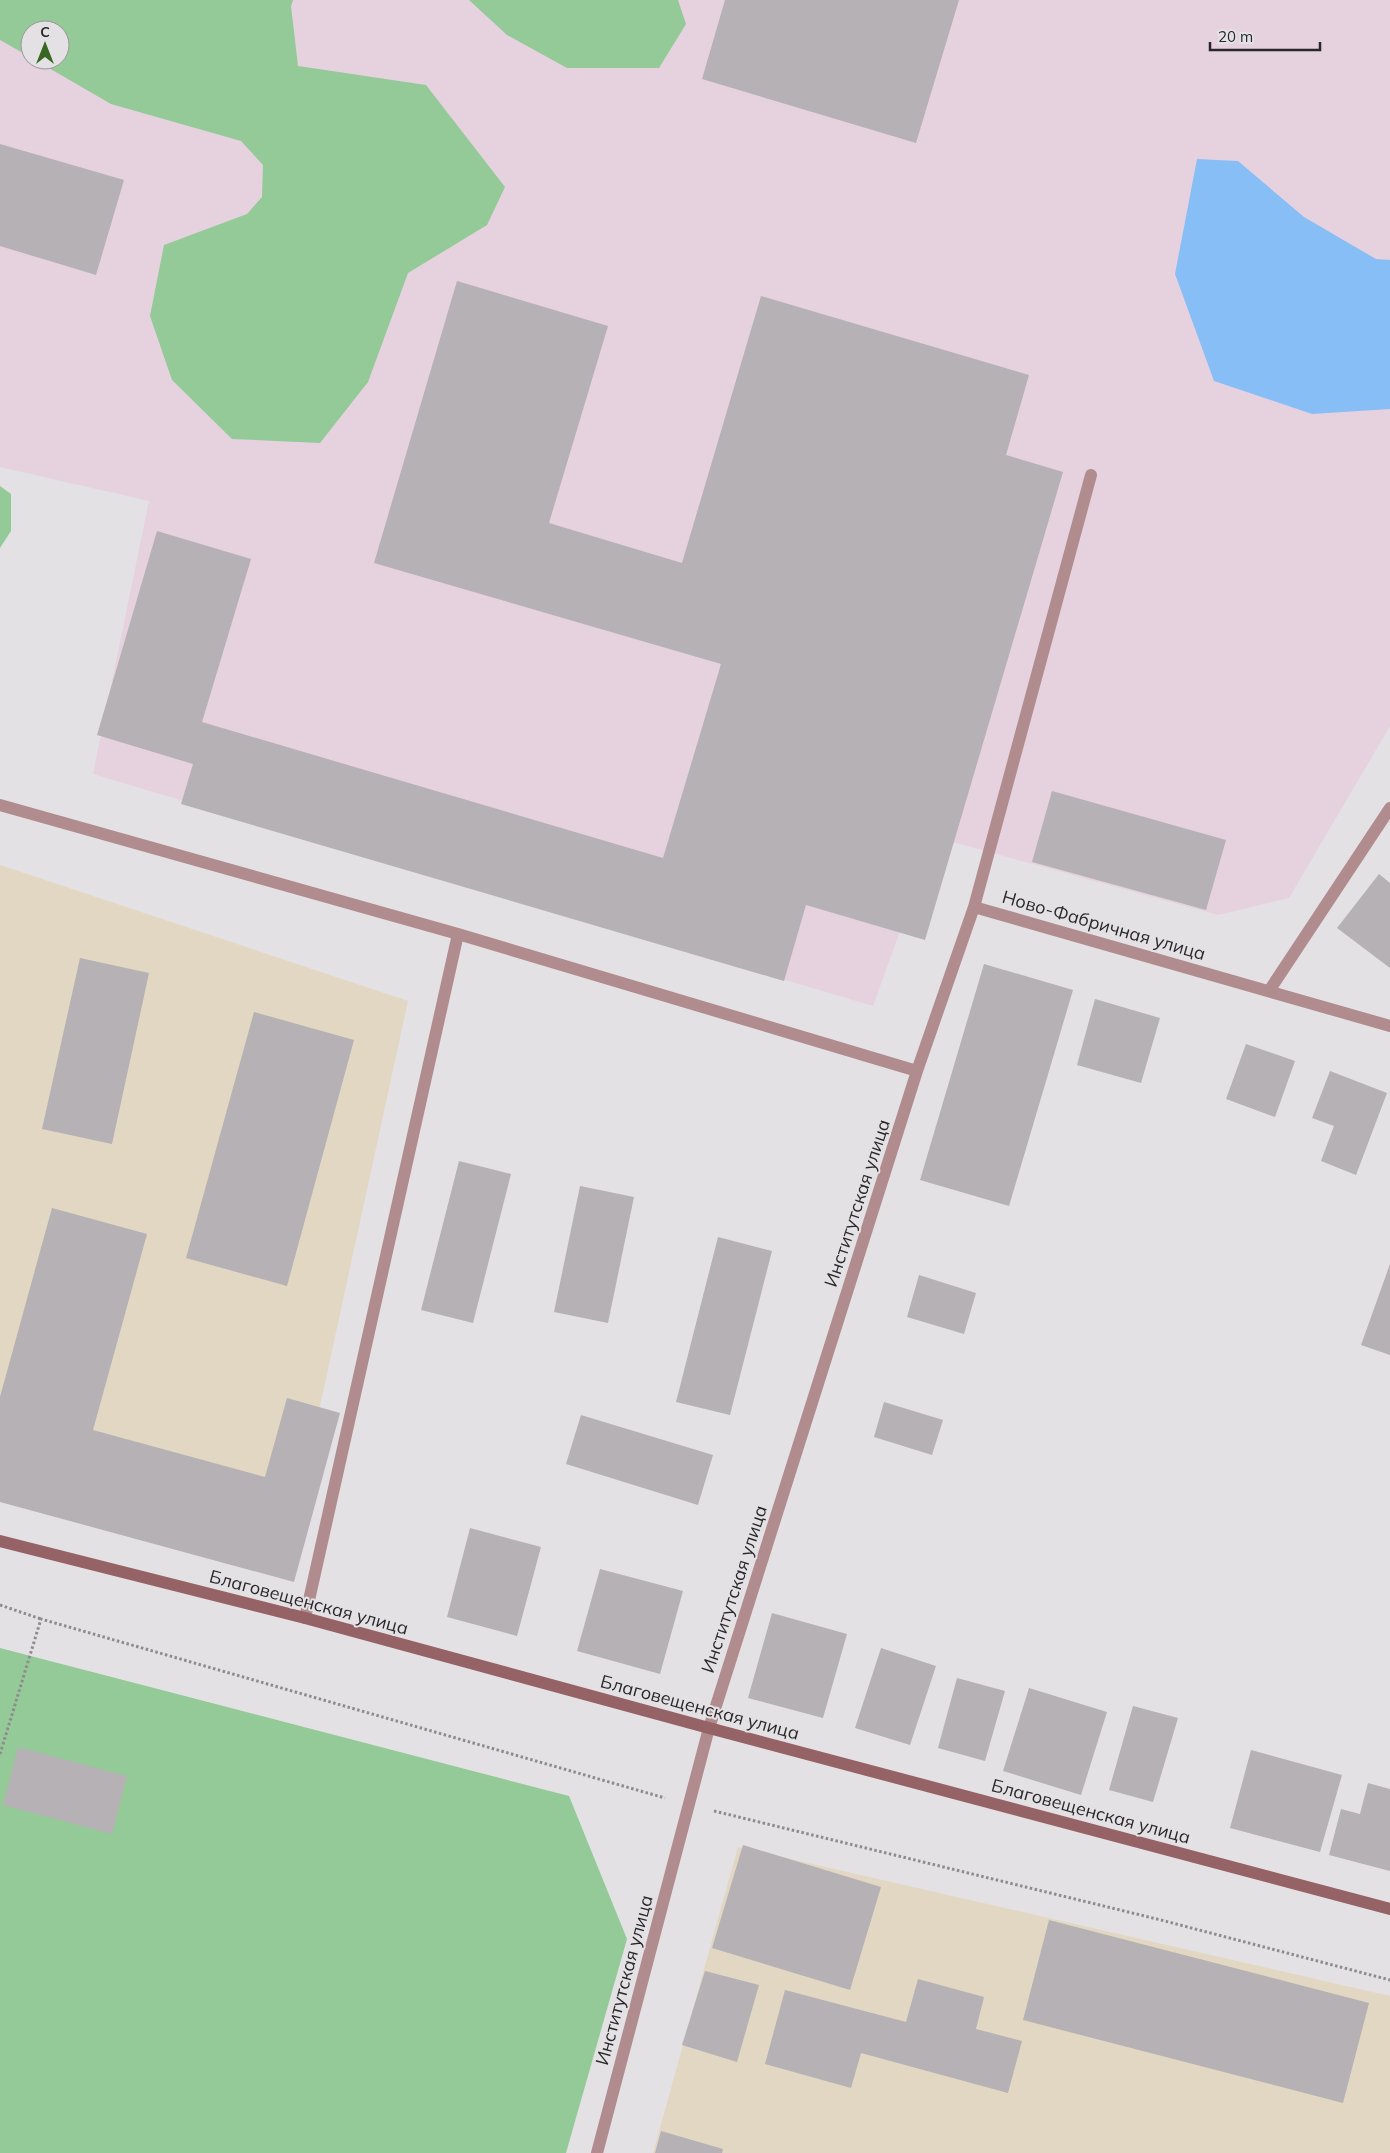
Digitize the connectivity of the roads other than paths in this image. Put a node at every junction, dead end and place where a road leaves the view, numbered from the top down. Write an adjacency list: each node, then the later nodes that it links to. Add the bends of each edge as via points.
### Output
1 (1091, 475): 4 (street)
2 (0, 805): 5 (street)
3 (1390, 808): 6 (street)
4 (974, 907): 6 (street, Ново-Фабричная улица); 8 (street, Ново-Фабричная улица)
5 (458, 934): 8 (street); 10 (street)
6 (1269, 991): 7 (street, Ново-Фабричная улица)
7 (1390, 1026)
8 (917, 1070): 11 (street, Институтская улица)
9 (0, 1541): 10 (main road, Благовещенская улица)
10 (305, 1618): 11 (main road, Благовещенская улица)
11 (709, 1728): 12 (main road, Благовещенская улица); 13 (street, Институтская улица)
12 (1390, 1909)
13 (597, 2153)

